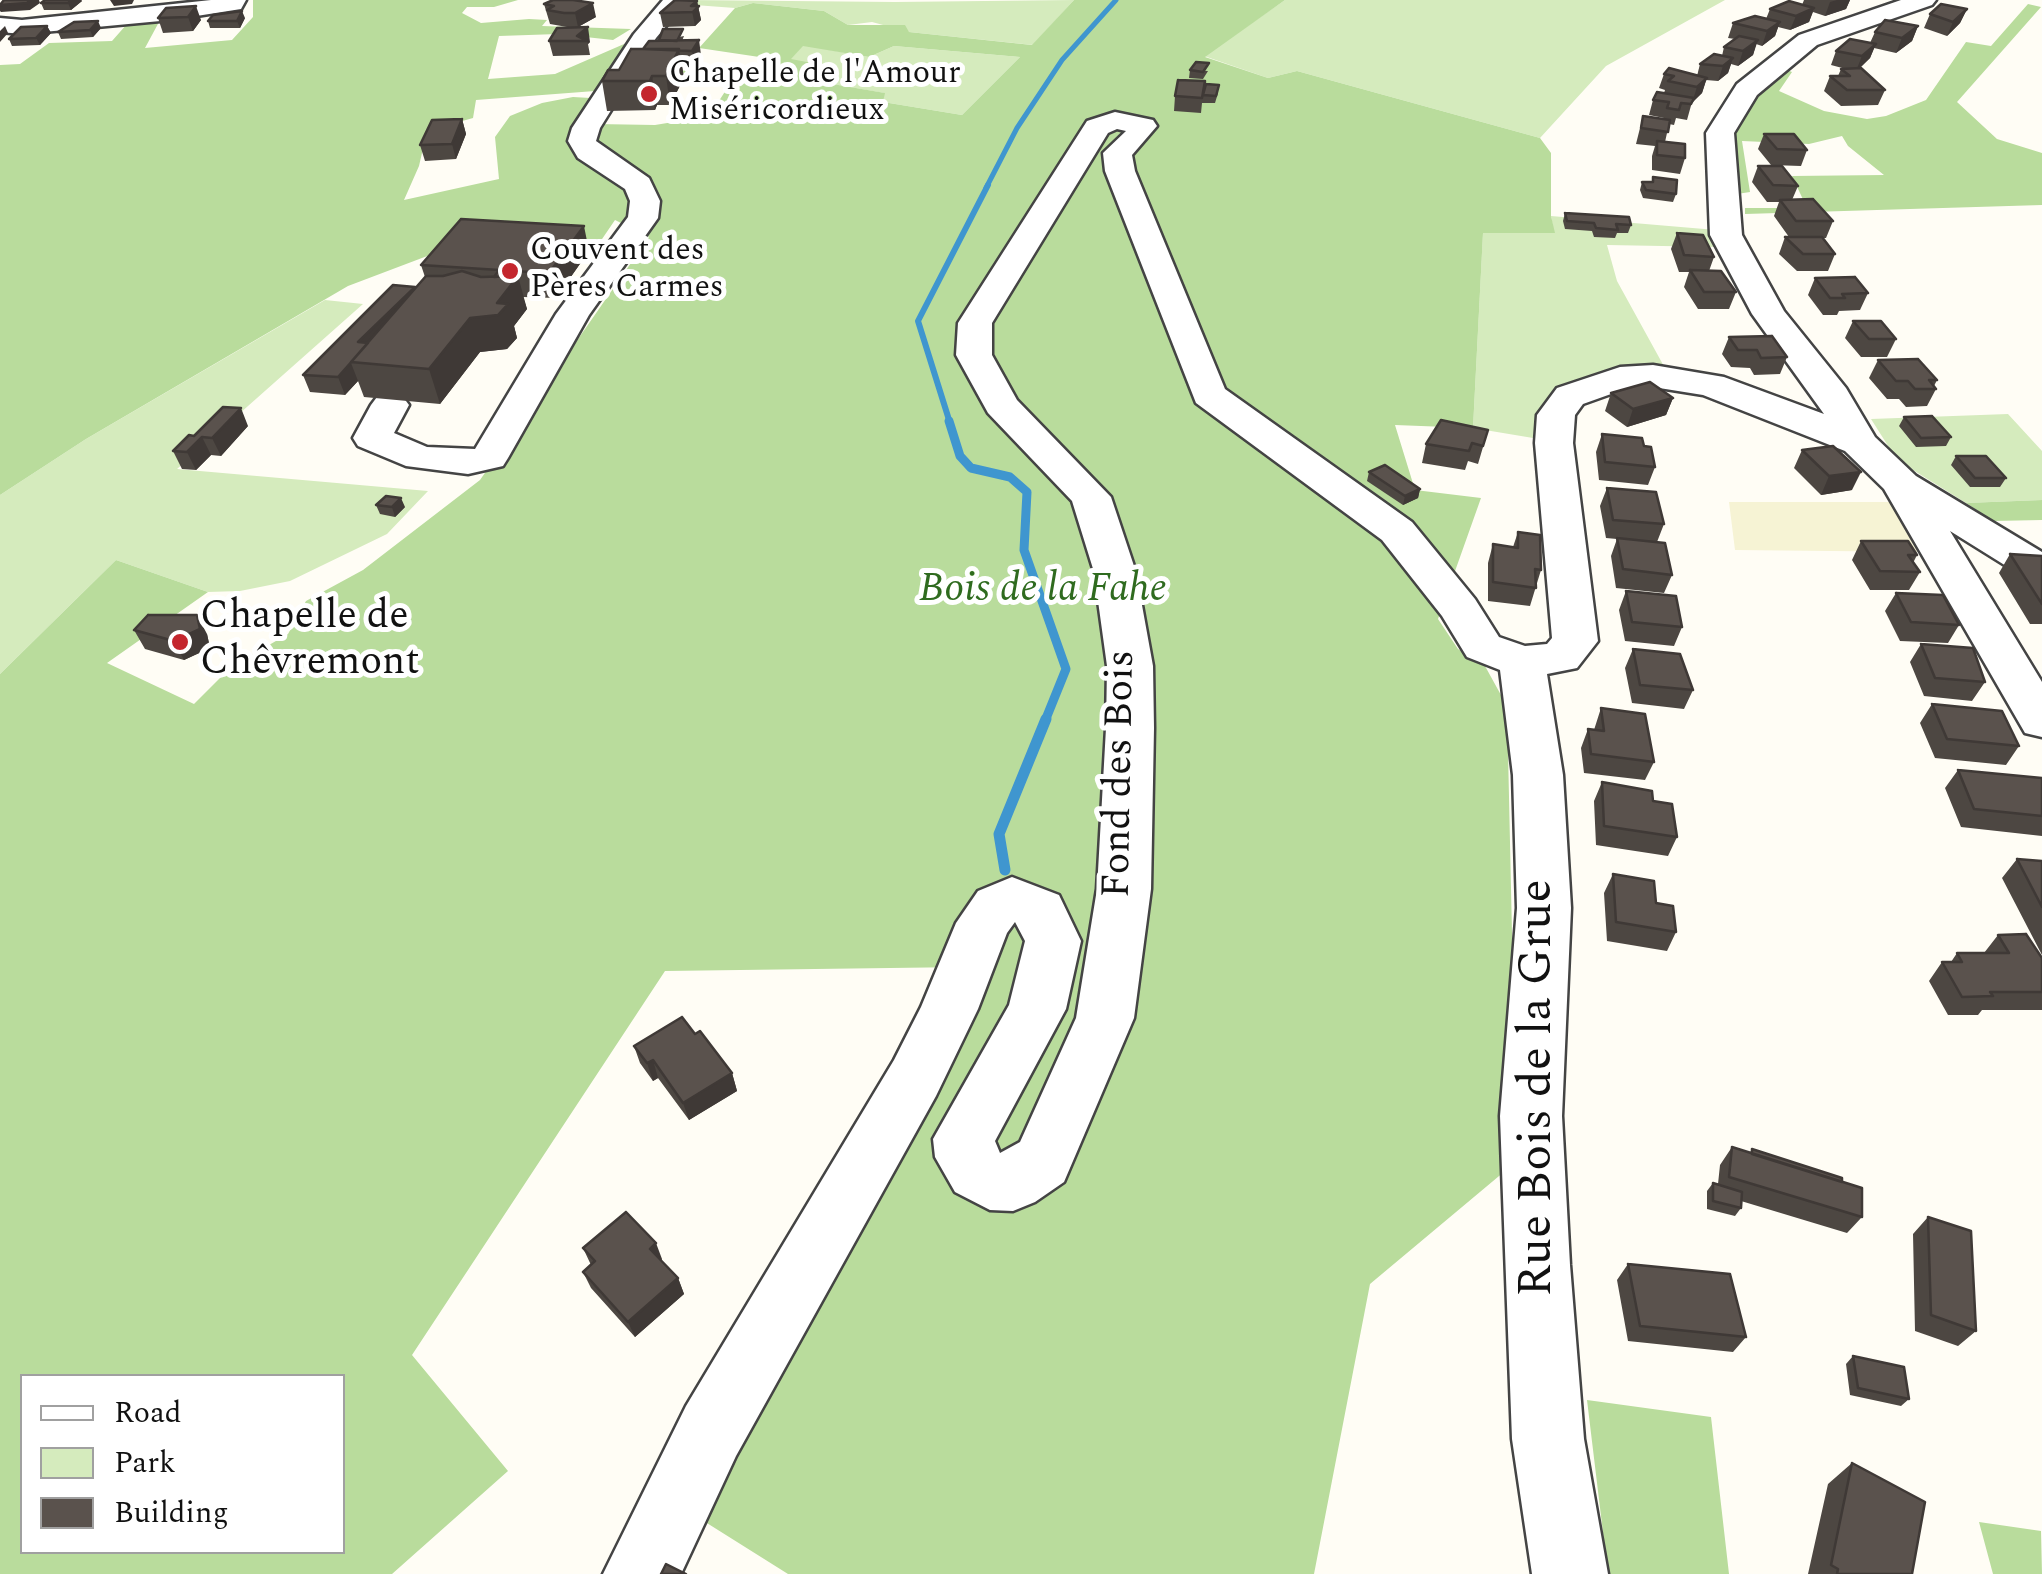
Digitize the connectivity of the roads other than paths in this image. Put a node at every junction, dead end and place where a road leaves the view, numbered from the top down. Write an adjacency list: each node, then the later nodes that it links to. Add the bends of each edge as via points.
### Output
1 (234, 0): 4 (street, via 171,13)
2 (676, 0): 5 (street, via 637,28 582,141 588,152 638,184 644,218 573,314 488,458 420,458 372,438)
3 (1924, 0): 6 (street, via 1800,46 1746,90 1720,133 1726,235 1769,314 1832,396)
4 (0, 25)
5 (390, 405)
6 (1859, 444): 7 (street); 9 (street, via 1742,395 1678,379 1605,380 1570,396 1556,415 1554,443 1574,642 1561,657)
7 (1902, 484): 8 (street); 10 (street)
8 (2042, 570)
9 (1522, 662): 11 (street, Fond des Bois, via 1483,647 1397,532 1209,395 1120,171 1116,154 1143,126 1115,120 1097,127 975,323 974,355 1002,405 1091,497 1115,572 1130,666 1130,728 1124,888 1105,1018 1042,1162 1013,1182 990,1181 977,1172 964,1139 1036,1010 1053,941 1040,910 1012,898 996,906 914,1078 710,1431); 12 (street, Rue Bois de la Grue, via 1538,775 1544,908 1531,1116 1537,1266 1548,1439)
10 (2042, 721)
11 (642, 1574)
12 (1570, 1574)

